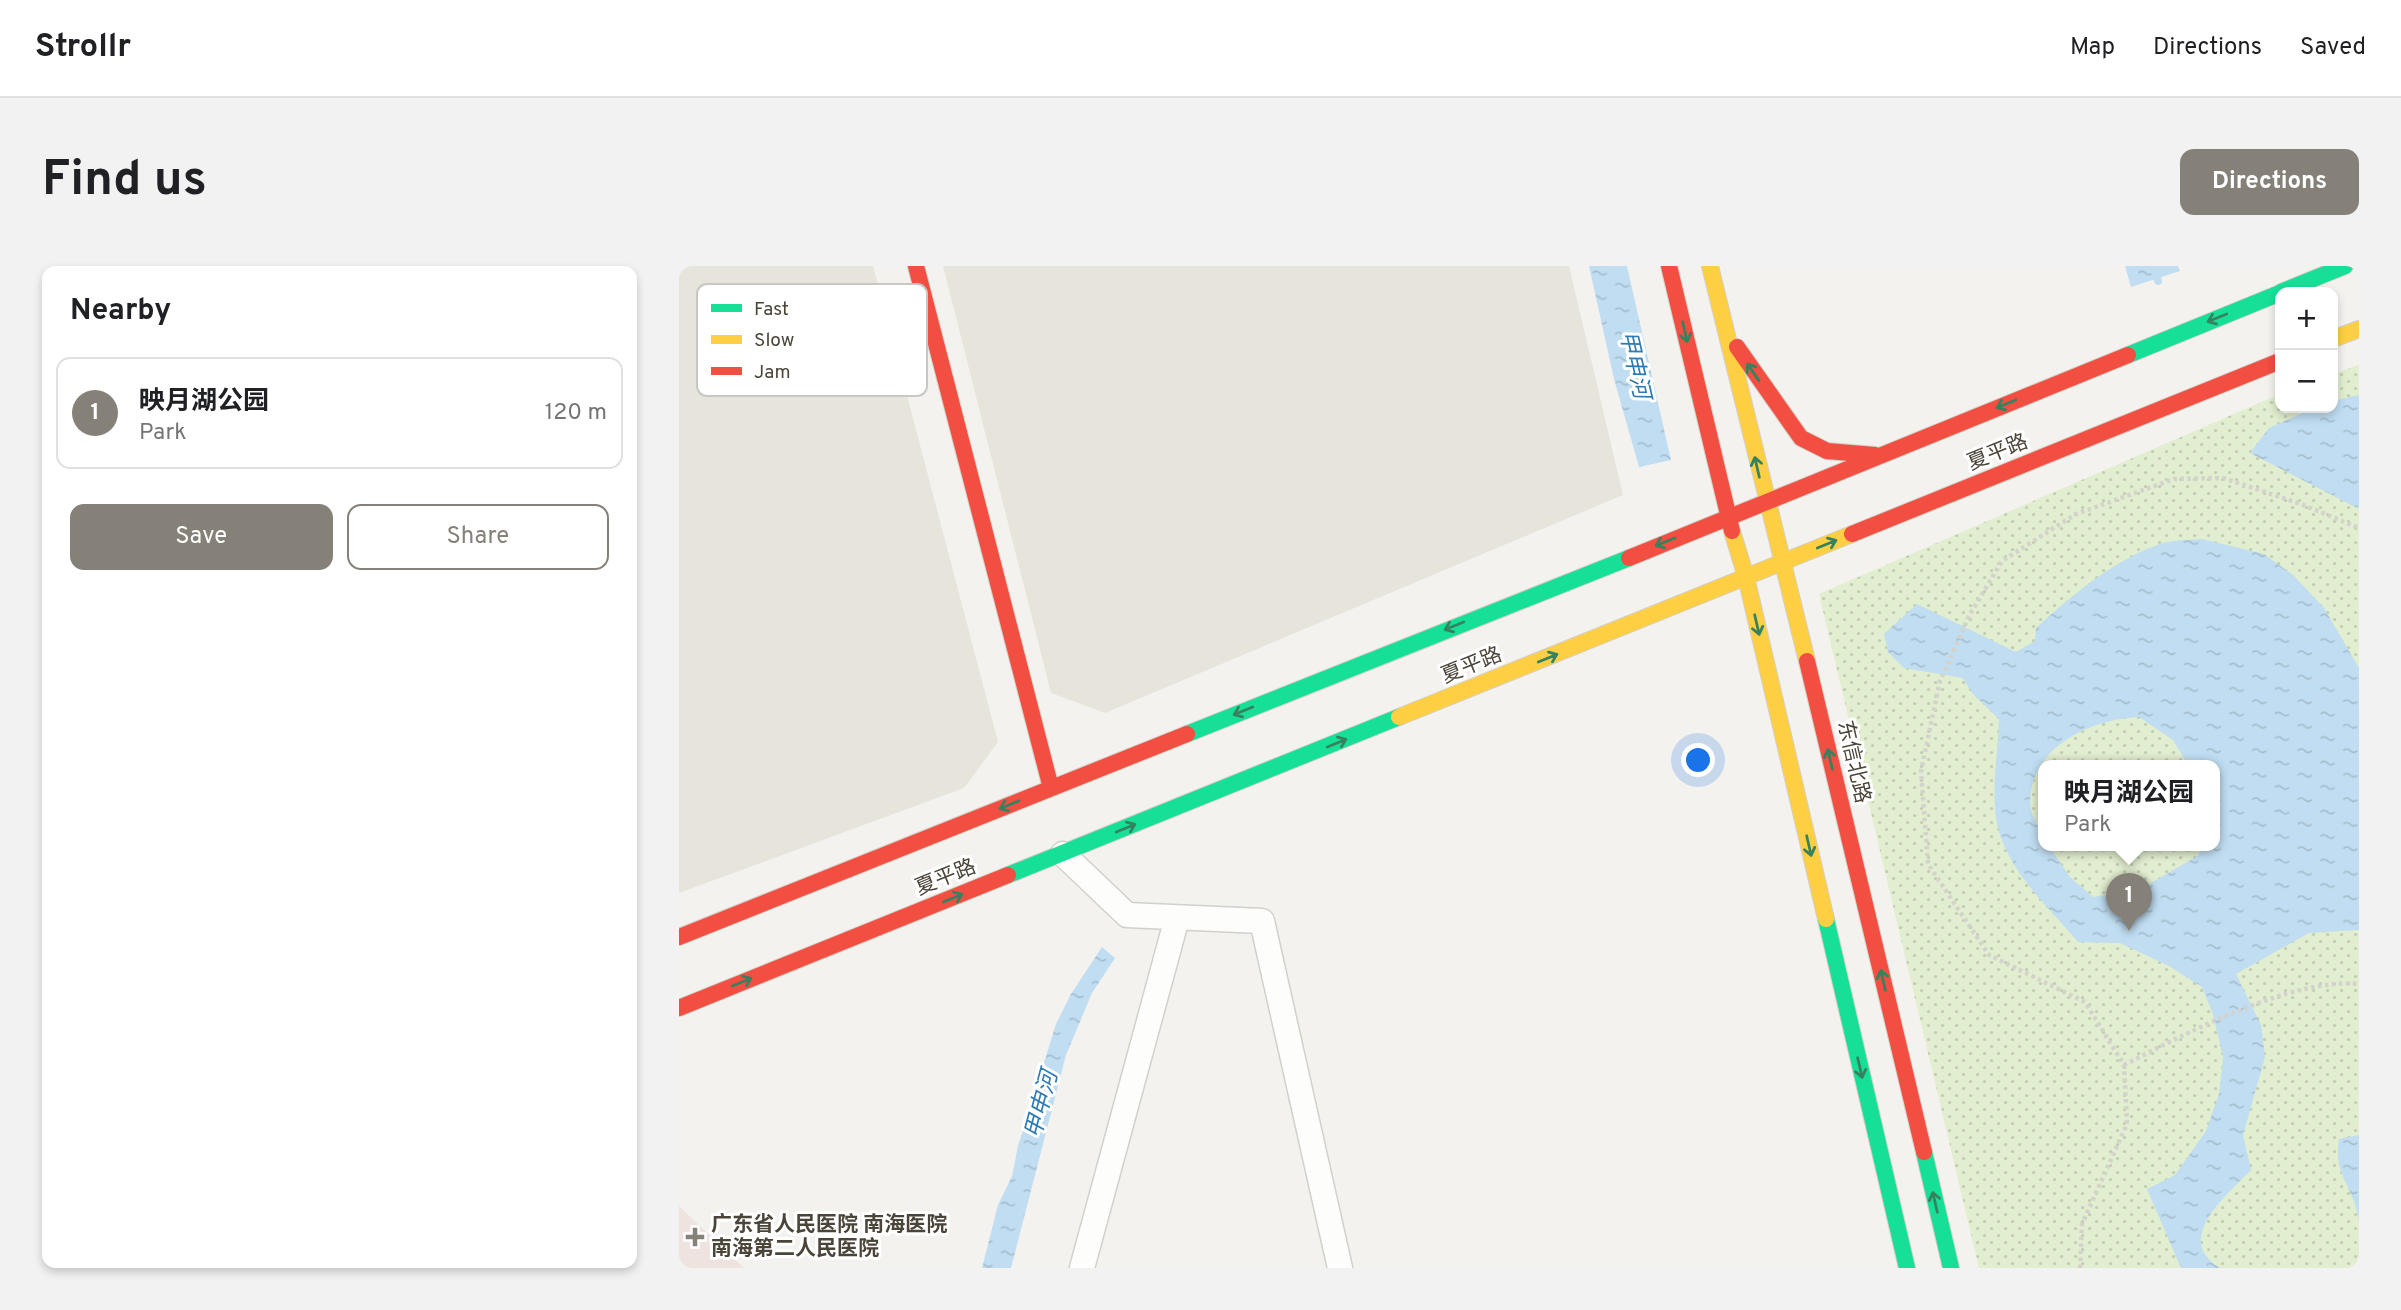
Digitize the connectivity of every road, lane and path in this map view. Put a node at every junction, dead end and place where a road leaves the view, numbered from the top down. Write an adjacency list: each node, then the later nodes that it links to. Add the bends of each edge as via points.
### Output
1 (916, 266): 5 (main road)
2 (1669, 266): 15 (main road, one-way to 15)
3 (1710, 266): 9 (main road, 东信北路)
4 (2346, 266): 6 (main road, 夏平路)
5 (921, 284)
6 (2294, 287)
7 (2275, 294): 13 (main road, 夏平路, one-way to 13)
8 (927, 309): 19 (main road)
9 (1725, 329): 13 (main road, one-way to 9, via 1827,451 1801,438); 14 (main road, 东信北路, one-way to 9)
10 (2359, 329): 11 (main road)
11 (2338, 338)
12 (2275, 363): 17 (main road, 夏平路, one-way to 12)
13 (1882, 455): 14 (main road, 夏平路)
14 (1766, 503): 15 (main road, 夏平路); 17 (main road, 东信北路)
15 (1728, 516): 18 (main road); 19 (main road, 夏平路, one-way to 19)
16 (2359, 528): 25 (path, via 2223,478 2174,479 2076,514 2003,561 1969,616 1940,681 1921,771 1928,864 1989,955 2085,1002)
17 (1784, 562): 18 (main road, 夏平路); 29 (main road, 东信北路, one-way to 17)
18 (1746, 577): 20 (main road, 夏平路, one-way to 18); 28 (main road, one-way to 28)
19 (1051, 788): 22 (main road, 夏平路, one-way to 22)
20 (1063, 854): 21 (street, via 1127,915); 24 (main road, 夏平路, one-way to 20)
21 (1177, 918): 26 (street); 27 (street, via 1262,921)
22 (679, 937)
23 (2359, 984): 25 (path, via 2305,989 2192,1030)
24 (679, 1008)
25 (2124, 1065): 30 (path, via 2127,1124 2082,1224)
26 (1082, 1268)
27 (1340, 1268)
28 (1907, 1268)
29 (1951, 1268)
30 (2080, 1268)

